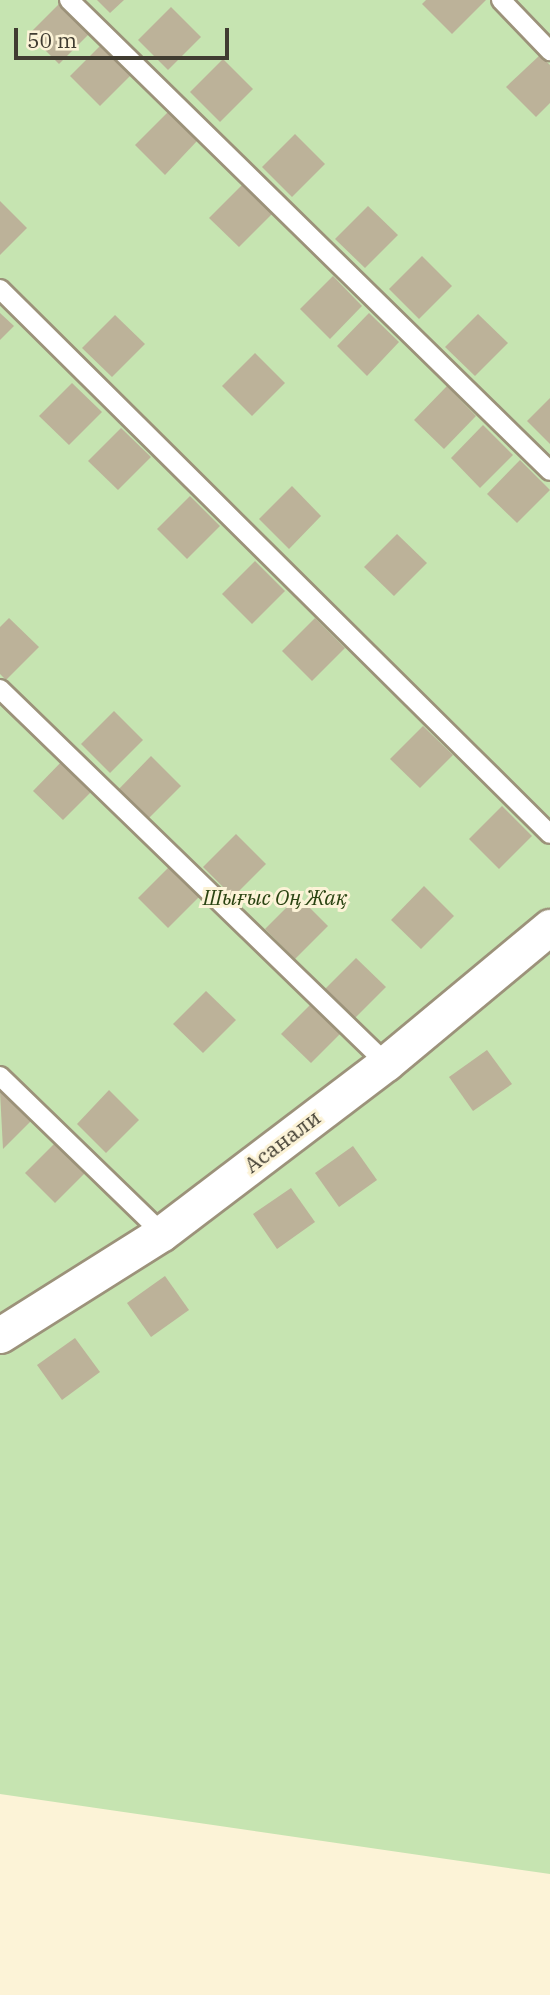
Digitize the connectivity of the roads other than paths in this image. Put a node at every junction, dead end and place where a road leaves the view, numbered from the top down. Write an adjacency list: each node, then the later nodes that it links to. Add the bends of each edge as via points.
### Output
1 (69, 0): 5 (lane)
2 (501, 0): 3 (lane)
3 (550, 51)
4 (0, 289): 7 (lane)
5 (550, 471)
6 (0, 689): 9 (lane)
7 (550, 834)
8 (550, 927): 9 (street, Асанали)
9 (386, 1063): 11 (street, Асанали)
10 (0, 1076): 11 (lane)
11 (162, 1233): 12 (street, Асанали)
12 (0, 1335)

